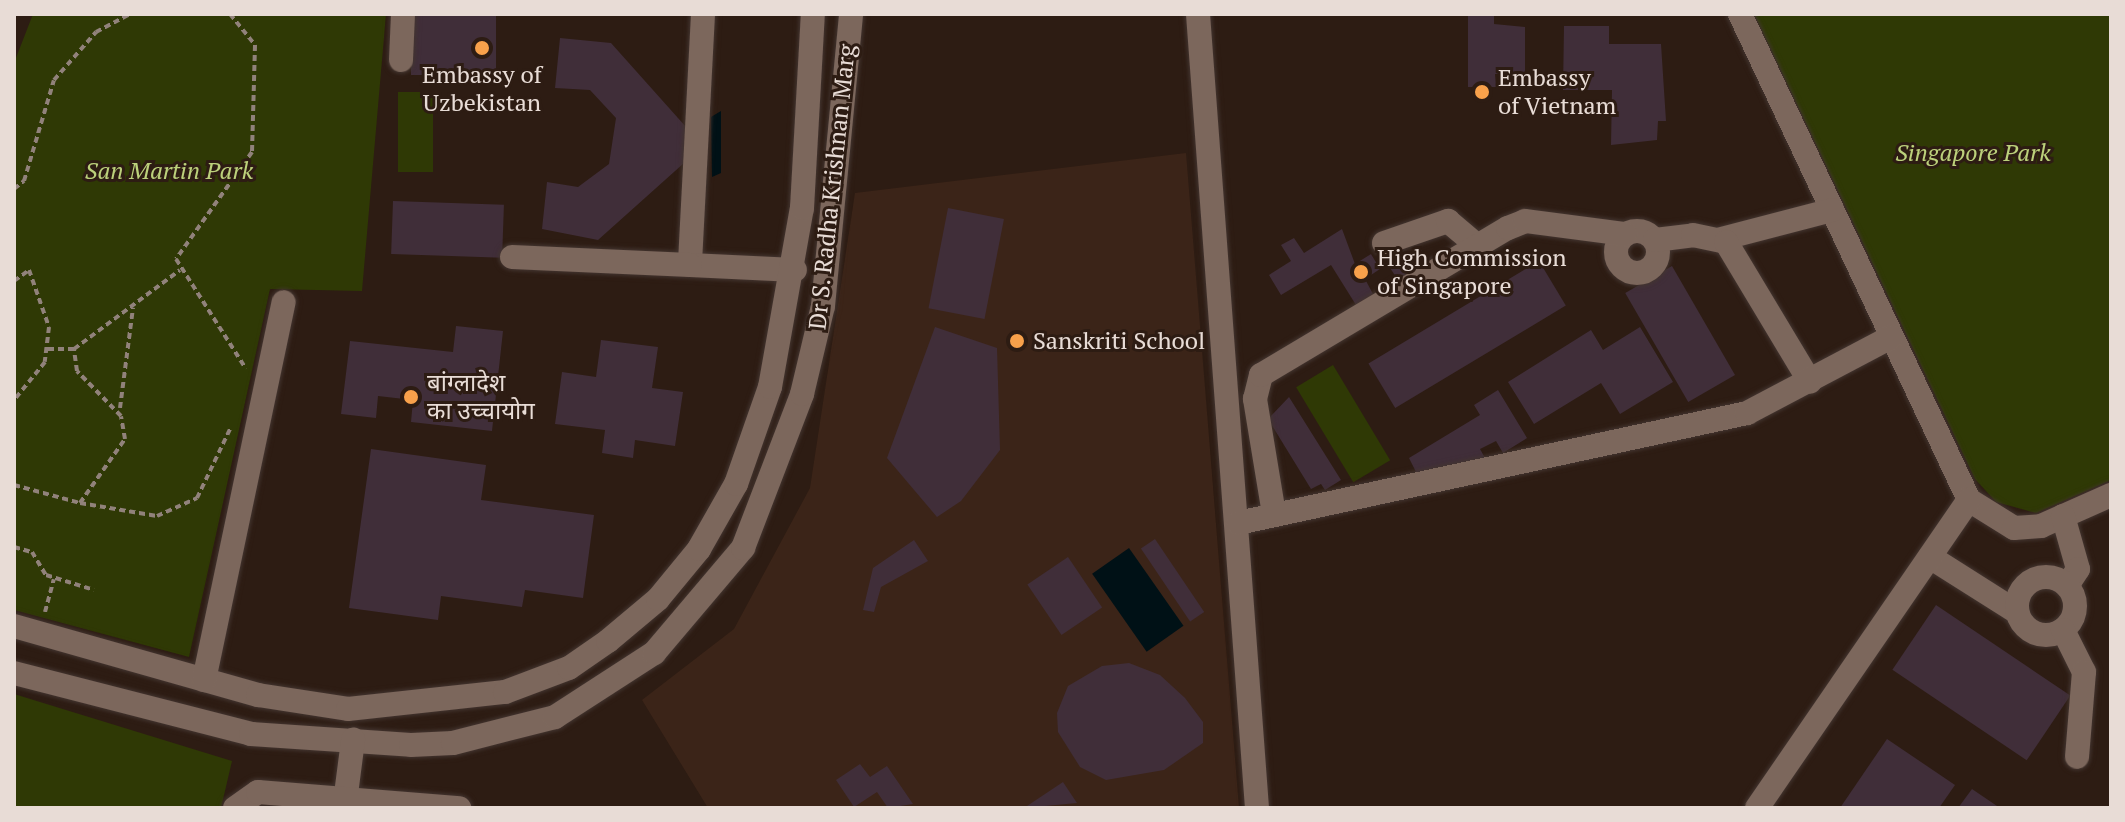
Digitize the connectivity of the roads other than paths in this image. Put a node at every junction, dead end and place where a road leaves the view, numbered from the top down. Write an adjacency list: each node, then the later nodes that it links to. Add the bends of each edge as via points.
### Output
1 (403, 14): 7 (street)
2 (703, 14): 15 (street)
3 (813, 14): 16 (street, Dr S. Radha Krishnan Marg)
4 (851, 14): 19 (street, Dr S. Radha Krishnan Marg)
5 (1198, 14): 26 (street)
6 (1740, 14): 8 (street)
7 (401, 60)
8 (1832, 210): 10 (street); 20 (street)
9 (1625, 234): 11 (street, via 1645,231); 11 (street, via 1616,252 1633,273 1653,267); 13 (street, via 1525,221)
10 (1721, 239): 11 (street); 21 (street)
11 (1655, 240)
12 (1384, 243): 13 (street, via 1448,221)
13 (1478, 246): 24 (street, via 1261,375 1255,399)
14 (512, 257): 15 (street)
15 (690, 265): 16 (street)
16 (795, 270): 17 (street, Dr S. Radha Krishnan Marg)
17 (791, 299): 19 (street); 28 (street, Dr S. Radha Krishnan Marg, via 736,484)
18 (284, 302): 35 (street)
19 (823, 306): 30 (street, Dr S. Radha Krishnan Marg, via 802,394 759,510 743,548)
20 (1891, 337): 21 (street); 23 (street)
21 (1810, 382): 24 (street, via 1747,413)
22 (2111, 495): 25 (street)
23 (1969, 500): 25 (street, via 2014,528); 27 (street)
24 (1274, 514): 26 (street)
25 (2063, 516): 29 (street, via 2078,569)
26 (1238, 523): 43 (street)
27 (1930, 557): 31 (street); 44 (street)
28 (670, 585): 30 (street); 36 (street, Dr S. Radha Krishnan Marg, via 569,668 505,692 348,709)
29 (2067, 586): 31 (street, via 2051,578 2033,581 2020,594); 33 (street, via 2074,614)
30 (696, 611): 38 (street, Dr S. Radha Krishnan Marg, via 654,653 555,717 453,743)
31 (2017, 612): 33 (street, via 2034,633)
32 (14, 626): 35 (street, Dr S. Radha Krishnan Marg)
33 (2063, 630): 39 (street, via 2084,672)
34 (14, 673): 37 (street, Dr S. Radha Krishnan Marg)
35 (204, 680): 36 (street, Dr S. Radha Krishnan Marg)
36 (258, 695): 37 (street)
37 (251, 734): 38 (street, Dr S. Radha Krishnan Marg)
38 (353, 740): 40 (street)
39 (2077, 757)
40 (345, 802): 41 (street, via 258,792); 42 (street, via 445,801)
41 (235, 808)
42 (459, 808)
43 (1257, 808)
44 (1757, 808)

